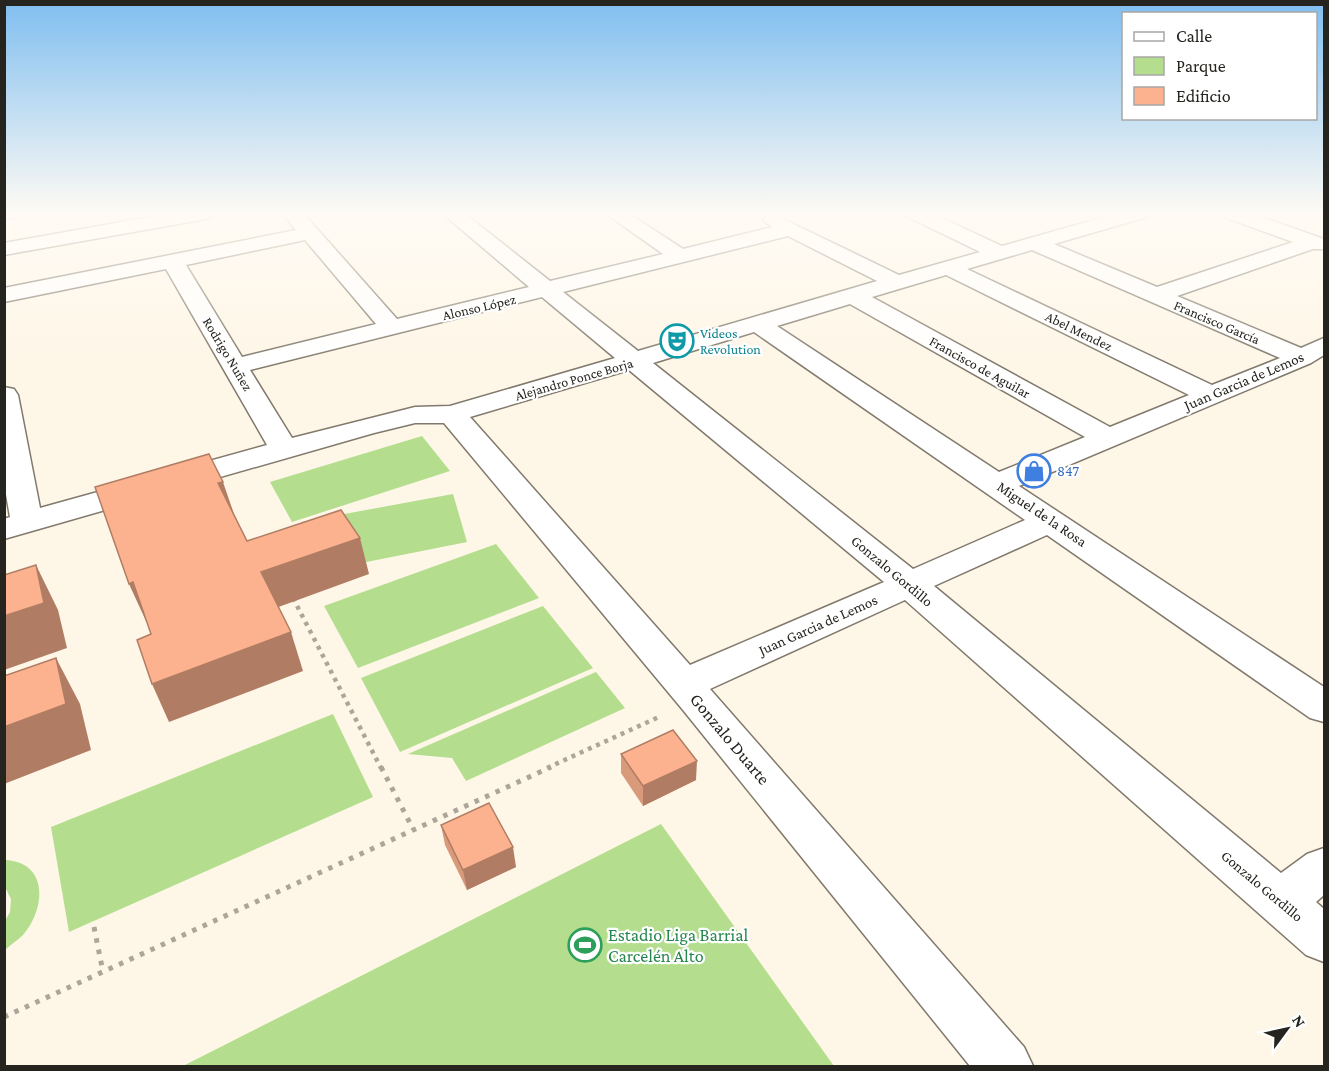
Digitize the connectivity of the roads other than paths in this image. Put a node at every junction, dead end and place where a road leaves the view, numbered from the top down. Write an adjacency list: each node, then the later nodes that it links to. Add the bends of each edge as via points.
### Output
1 (158, 263): 13 (street)
2 (174, 263): 20 (street, Rodrigo Nuñez)
3 (337, 263): 17 (street)
4 (513, 263): 12 (street, Gonzalo Gordillo)
5 (649, 263): 12 (street, Alonso López)
6 (857, 263): 11 (street)
7 (960, 263): 10 (street, Alejandro Ponce Borja)
8 (1081, 263): 15 (street, Francisco García)
9 (1258, 263): 15 (street)
10 (946, 267): 11 (street, Alejandro Ponce Borja); 21 (street, Abel Mendez)
11 (893, 281): 14 (street, Alejandro Ponce Borja)
12 (547, 291): 17 (street, Alonso López); 19 (street, Gonzalo Gordillo)
13 (4, 295)
14 (851, 295): 16 (street, Alejandro Ponce Borja); 24 (street, Francisco de Aguilar)
15 (1157, 295): 18 (street, Francisco García)
16 (758, 324): 19 (street, Alejandro Ponce Borja); 26 (street, Miguel de la Rosa)
17 (392, 328): 20 (street, Alonso López)
18 (1313, 352): 21 (street, Juan Garcia de Lemos)
19 (636, 360): 23 (street, Alejandro Ponce Borja); 29 (street, Gonzalo Gordillo)
20 (235, 366): 25 (street, Rodrigo Nuñez)
21 (1211, 395): 24 (street, Juan Garcia de Lemos)
22 (6, 411): 28 (street)
23 (452, 414): 25 (street, Alejandro Ponce Borja, via 415,415); 30 (street, Gonzalo Duarte)
24 (1108, 438): 26 (street, Juan Garcia de Lemos)
25 (283, 448): 28 (street, Alejandro Ponce Borja)
26 (997, 484): 27 (street, Miguel de la Rosa)
27 (1051, 521): 29 (street, Juan Garcia de Lemos); 31 (street, Miguel de la Rosa)
28 (16, 526)
29 (910, 585): 30 (street, Juan Garcia de Lemos); 33 (street, Gonzalo Gordillo)
30 (690, 692): 35 (street, Gonzalo Duarte)
31 (1324, 707)
32 (1324, 868): 33 (street)
33 (1280, 902): 34 (street, Gonzalo Gordillo)
34 (1324, 939)
35 (1005, 1066)

